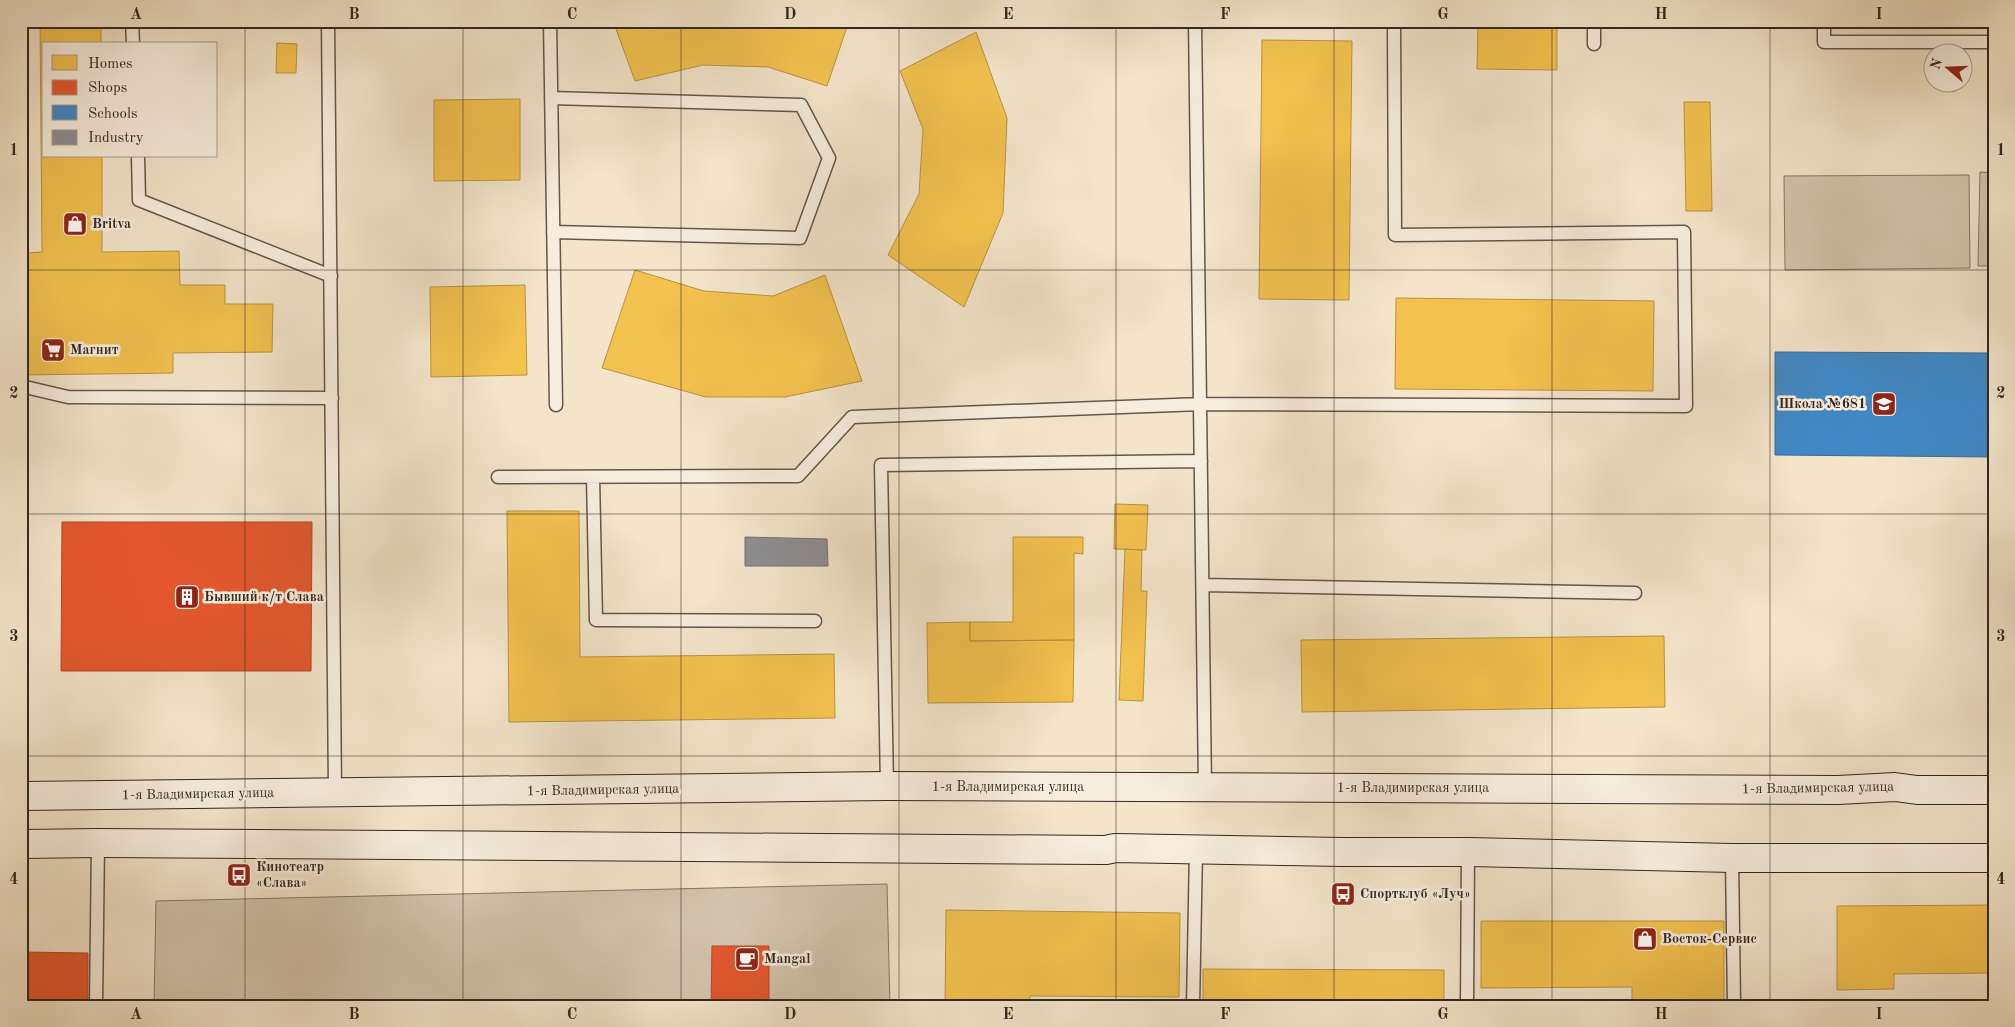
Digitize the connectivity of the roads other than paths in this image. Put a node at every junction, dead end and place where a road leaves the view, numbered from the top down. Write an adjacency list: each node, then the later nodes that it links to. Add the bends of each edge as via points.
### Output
1 (132, 21): 8 (lane)
2 (328, 21): 14 (lane)
3 (550, 21): 11 (lane)
4 (1195, 21): 17 (lane)
5 (1394, 21): 17 (lane, via 1395,235 1684,232 1686,406)
6 (1594, 21): 10 (lane)
7 (1824, 21): 9 (lane, via 1824,42)
8 (133, 42)
9 (1994, 42)
10 (1594, 44)
11 (551, 98): 13 (lane); 13 (lane, via 801,105 829,158 800,238)
12 (138, 158): 14 (lane, via 139,200)
13 (553, 232): 18 (lane)
14 (331, 276): 16 (lane)
15 (21, 386): 16 (lane, via 68,398)
16 (332, 398): 28 (lane)
17 (1201, 404): 19 (lane); 21 (lane, via 852,417 798,476)
18 (556, 405)
19 (1201, 461): 22 (lane); 25 (lane, via 881,465)
20 (498, 477): 21 (lane)
21 (593, 477): 24 (lane, via 596,620)
22 (1203, 585): 23 (lane); 26 (lane)
23 (1635, 593)
24 (815, 621)
25 (887, 786): 26 (main road, 1-я Владимирская улица); 28 (main road, 1-я Владимирская улица)
26 (1206, 788): 27 (main road, 1-я Владимирская улица, via 1838,790 1895,787)
27 (1994, 790)
28 (335, 793): 29 (main road, 1-я Владимирская улица)
29 (21, 796)
30 (98, 843): 31 (main road); 32 (main road); 36 (lane)
31 (21, 844)
32 (1196, 850): 33 (main road); 37 (lane)
33 (1468, 852): 34 (main road); 38 (lane)
34 (1732, 858): 35 (main road); 39 (lane)
35 (1994, 858)
36 (96, 1006)
37 (1193, 1006)
38 (1467, 1006)
39 (1734, 1006)

